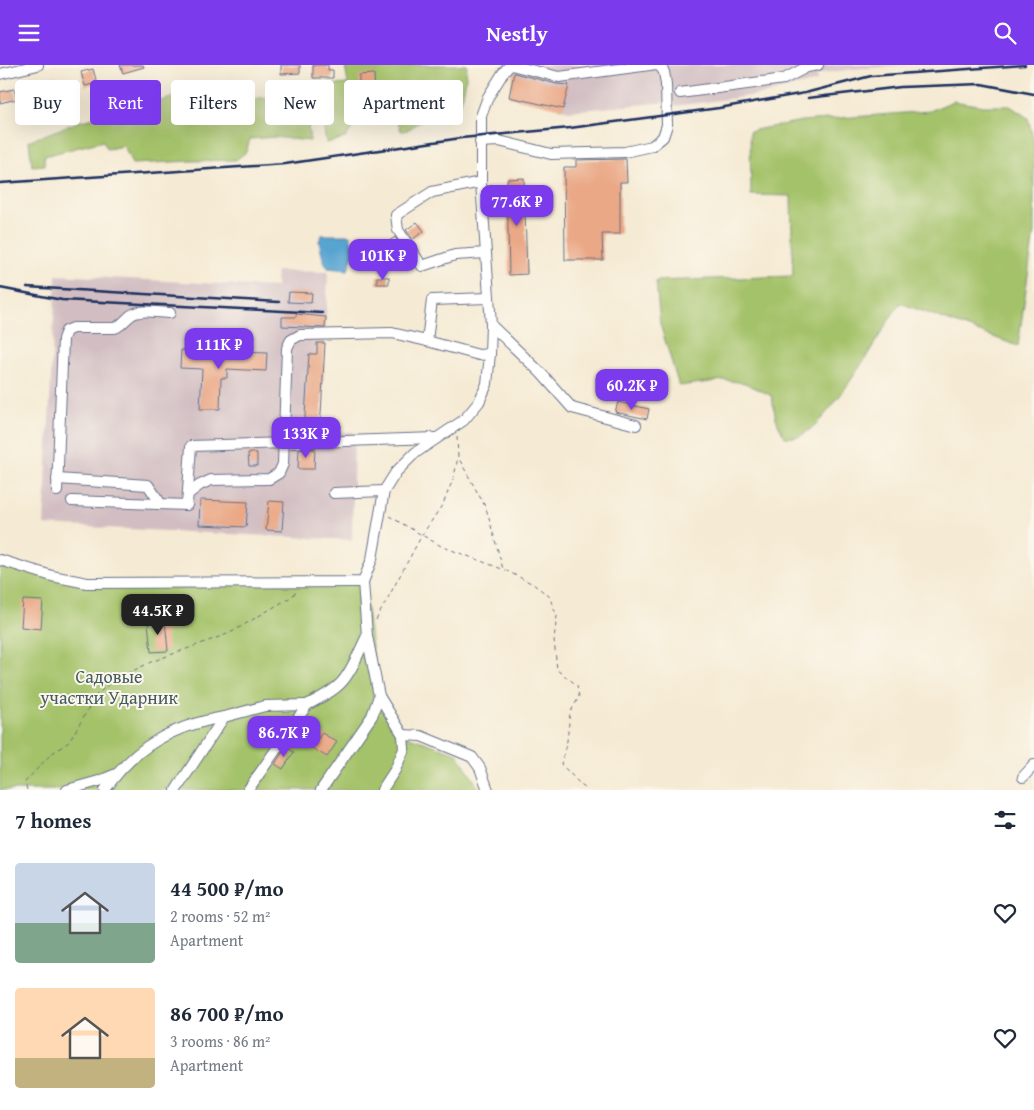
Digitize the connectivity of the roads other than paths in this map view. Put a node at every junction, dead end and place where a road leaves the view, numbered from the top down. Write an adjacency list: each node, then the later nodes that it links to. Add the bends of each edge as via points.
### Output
1 (38, 65): 7 (street)
2 (510, 65): 3 (street, via 559,77); 9 (street, via 488,97 481,116)
3 (650, 65)
4 (655, 65): 9 (street, via 664,72 667,125 663,137 652,146 625,152 551,154 500,141)
5 (818, 65): 6 (street)
6 (807, 66): 8 (street, via 784,79)
7 (0, 74)
8 (680, 93)
9 (480, 142): 10 (street)
10 (481, 182): 11 (street); 11 (street, via 432,191 396,215 398,231 422,265 455,255)
11 (486, 253): 12 (street)
12 (488, 298): 14 (street); 15 (street, via 432,300)
13 (170, 313): 20 (street, via 138,312 115,328 73,328 66,331 63,339)
14 (491, 325): 16 (street); 17 (street, via 572,408)
15 (427, 341): 16 (street, via 479,355); 19 (street, via 392,333 300,335 292,340 287,348)
16 (490, 354): 18 (street, via 487,384 478,402 464,421)
17 (636, 425)
18 (436, 438): 19 (street); 22 (street, via 396,472)
19 (283, 443): 24 (street, via 283,464 279,473 269,479 211,480); 24 (street, via 191,445)
20 (57, 479): 21 (street); 26 (street, via 148,485)
21 (57, 491)
22 (384, 491): 23 (street); 28 (street, via 372,559)
23 (334, 493)
24 (188, 494): 26 (street, via 188,505)
25 (72, 501): 26 (street)
26 (161, 504)
27 (0, 560): 28 (street, via 87,583)
28 (363, 582): 29 (street)
29 (367, 635): 30 (street); 31 (street, via 341,683)
30 (379, 697): 33 (street); 41 (street, via 372,716)
31 (307, 705): 32 (street, via 265,706); 40 (street)
32 (224, 717): 35 (street, via 199,722 148,745); 39 (street)
33 (403, 735): 42 (street, via 404,749); 43 (street, via 421,736 472,757)
34 (1034, 765): 36 (street)
35 (116, 773): 37 (street); 38 (street)
36 (1023, 777)
37 (68, 790)
38 (105, 790)
39 (176, 790)
40 (248, 790)
41 (321, 790)
42 (382, 790)
43 (488, 790)

